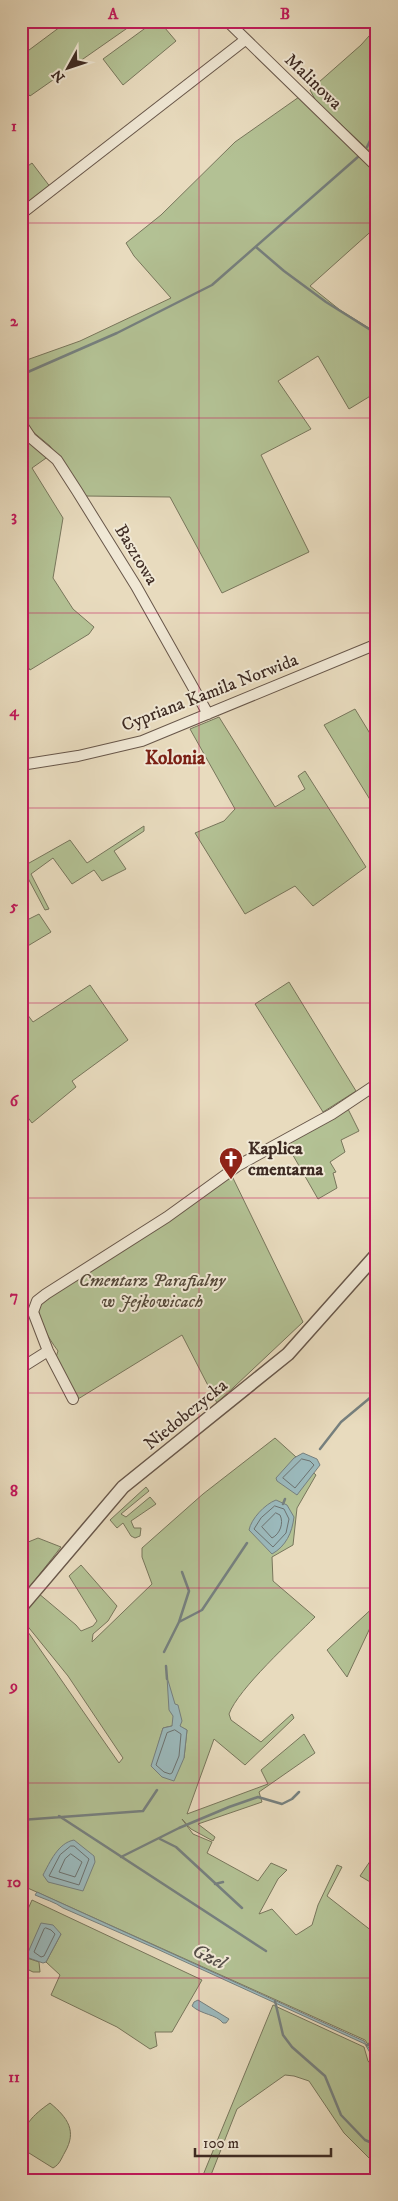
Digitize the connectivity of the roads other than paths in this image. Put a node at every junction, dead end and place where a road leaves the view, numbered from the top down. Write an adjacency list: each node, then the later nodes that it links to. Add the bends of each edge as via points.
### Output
1 (227, 21): 2 (street, Malinowa)
2 (245, 40): 3 (street, Malinowa); 4 (street)
3 (377, 167)
4 (21, 214)
5 (21, 423): 7 (street, Basztowa, via 30,438 57,460 77,491 136,586)
6 (377, 644): 7 (street, Cypriana Kamila Norwida)
7 (208, 714): 8 (street, Cypriana Kamila Norwida, via 142,741)
8 (21, 765)
9 (377, 1084): 11 (street, via 332,1114 239,1165 37,1301 33,1312)
10 (377, 1254): 14 (street, Niedobczycka, via 288,1354 123,1487)
11 (48, 1351): 12 (street); 13 (street)
12 (21, 1368)
13 (73, 1399)
14 (21, 1607)

